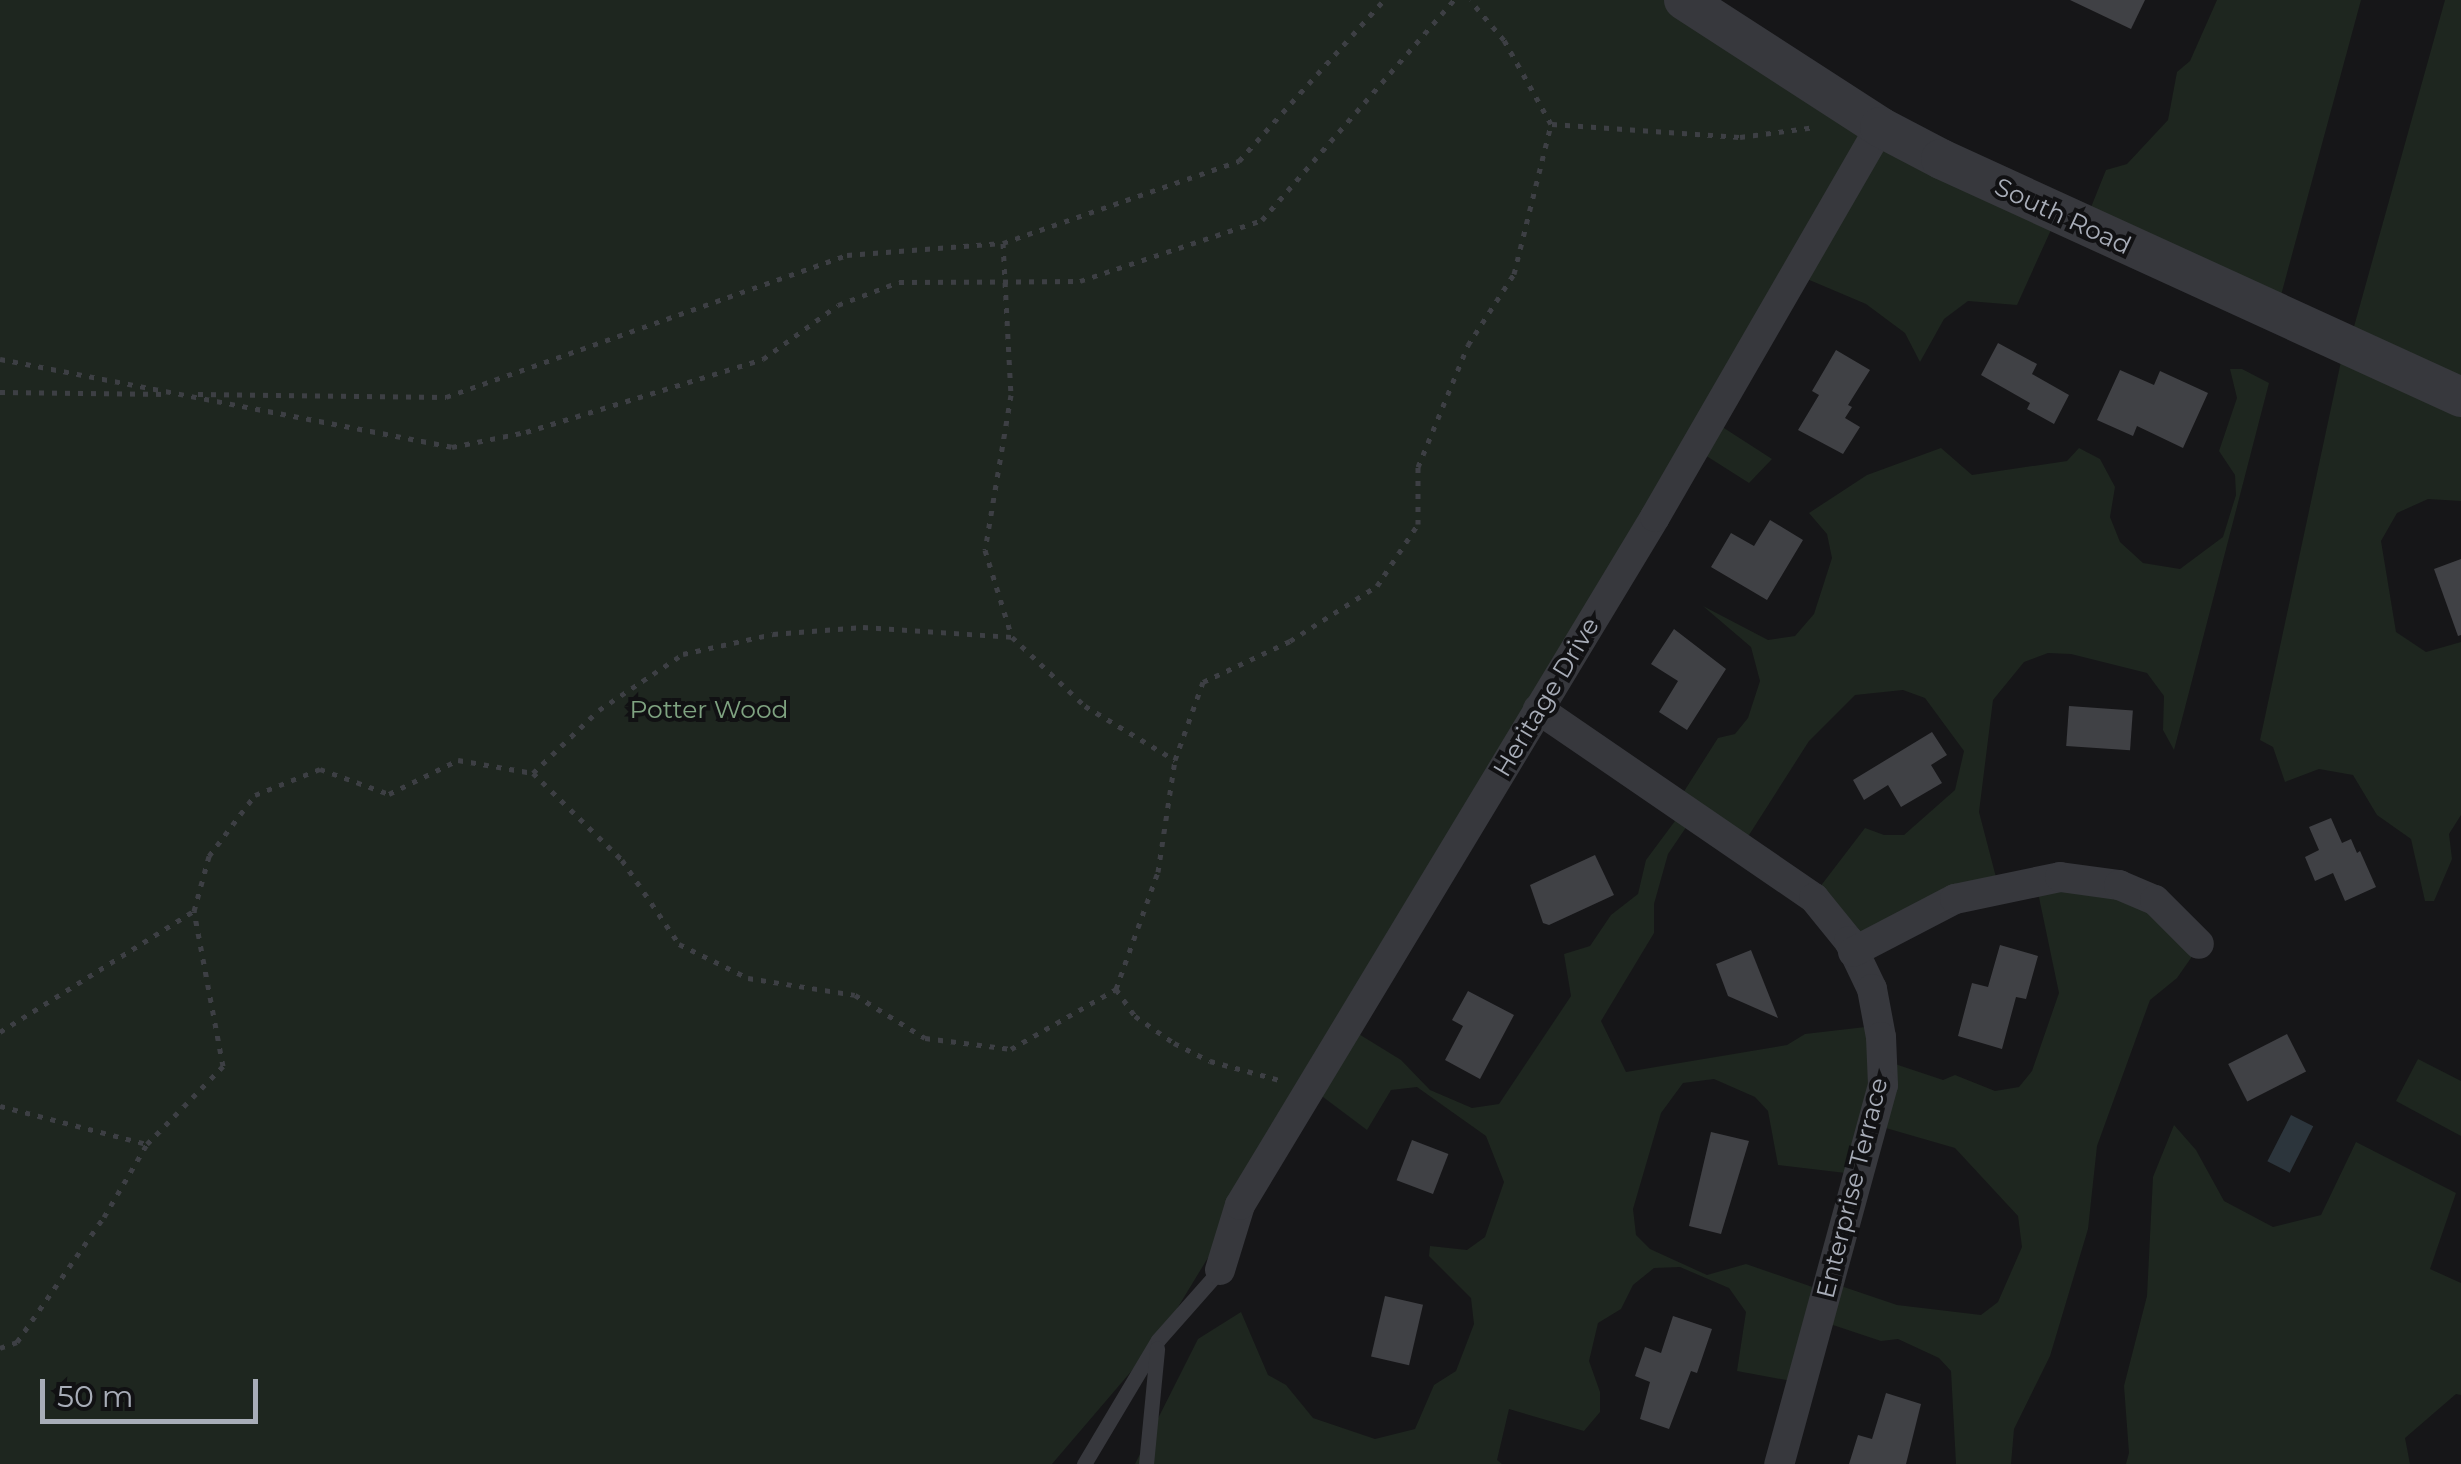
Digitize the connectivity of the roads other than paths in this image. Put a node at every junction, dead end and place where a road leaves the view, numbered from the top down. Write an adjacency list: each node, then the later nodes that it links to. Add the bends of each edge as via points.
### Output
1 (1684, 0): 2 (street, South Road)
2 (1880, 127): 3 (street, South Road); 4 (street, Heritage Drive, via 1790,291)
3 (2461, 397)
4 (1538, 710): 6 (street, Enterprise Terrace, via 1814,898); 7 (street, Heritage Drive, via 1240,1205)
5 (2199, 944): 6 (street, via 2155,900 2119,885 2060,877 1955,899)
6 (1853, 952): 11 (street, Enterprise Terrace, via 1872,988 1883,1084)
7 (1220, 1270): 8 (lane)
8 (1158, 1340): 9 (lane); 10 (lane)
9 (1084, 1464)
10 (1146, 1464)
11 (1779, 1464)

